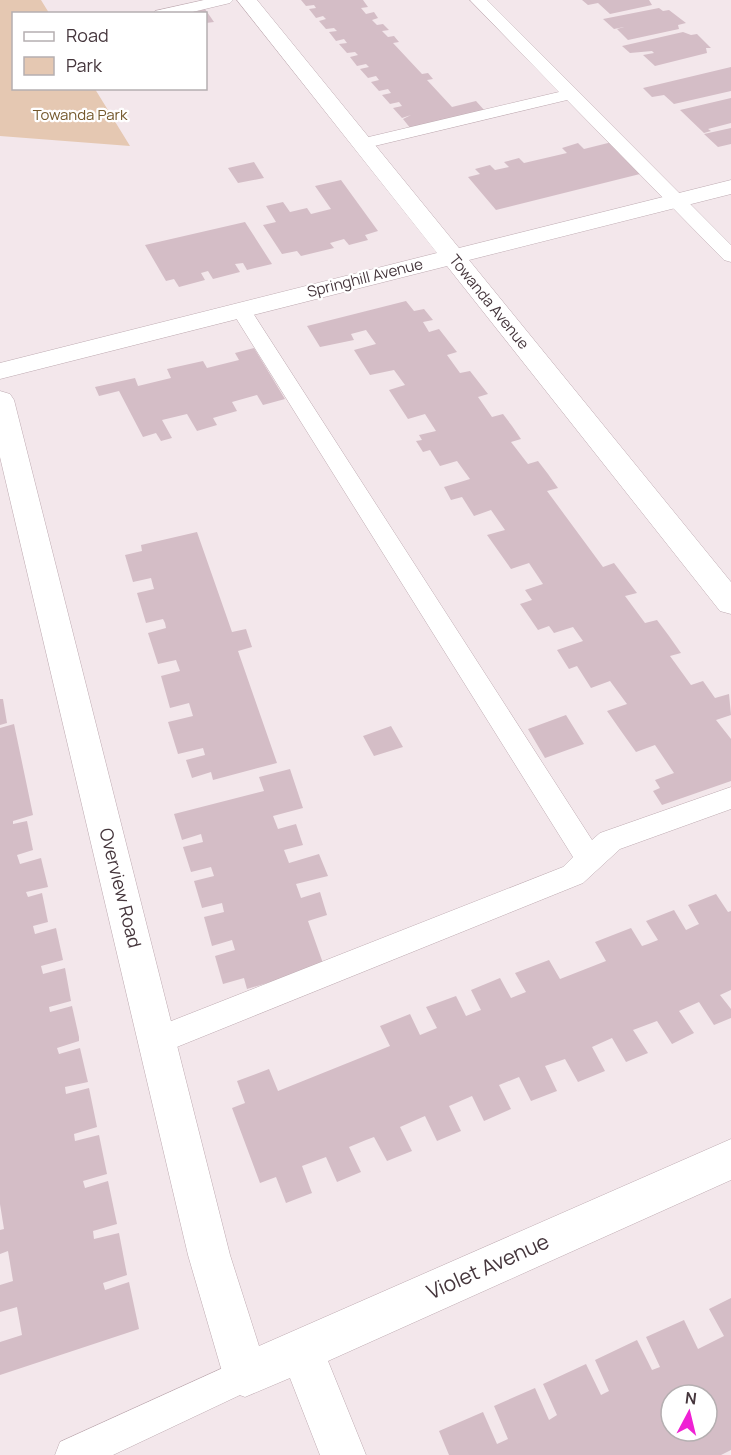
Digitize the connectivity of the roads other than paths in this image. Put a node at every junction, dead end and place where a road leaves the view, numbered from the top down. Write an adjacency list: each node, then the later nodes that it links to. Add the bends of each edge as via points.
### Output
1 (225, 0): 4 (lane)
2 (247, 0): 6 (street, Towanda Avenue)
3 (478, 0): 5 (lane)
4 (169, 12)
5 (570, 94): 6 (lane); 8 (lane)
6 (362, 144): 9 (street, Towanda Avenue)
7 (731, 187): 8 (street, Springhill Avenue)
8 (674, 201): 9 (street, Springhill Avenue); 10 (lane)
9 (452, 256): 11 (street, Springhill Avenue); 14 (street, Towanda Avenue)
10 (731, 256)
11 (241, 310): 12 (street, Springhill Avenue); 16 (lane)
12 (0, 371)
13 (0, 400): 17 (street, Overview Road)
14 (731, 603)
15 (731, 798): 16 (lane, via 610,841)
16 (590, 860): 17 (lane, via 573,875)
17 (157, 1041): 20 (street, Overview Road, via 209,1255)
18 (731, 1159): 19 (street, Violet Avenue)
19 (301, 1350): 20 (street, Violet Avenue); 22 (street)
20 (245, 1375): 21 (lane)
21 (73, 1455)
22 (342, 1455)

